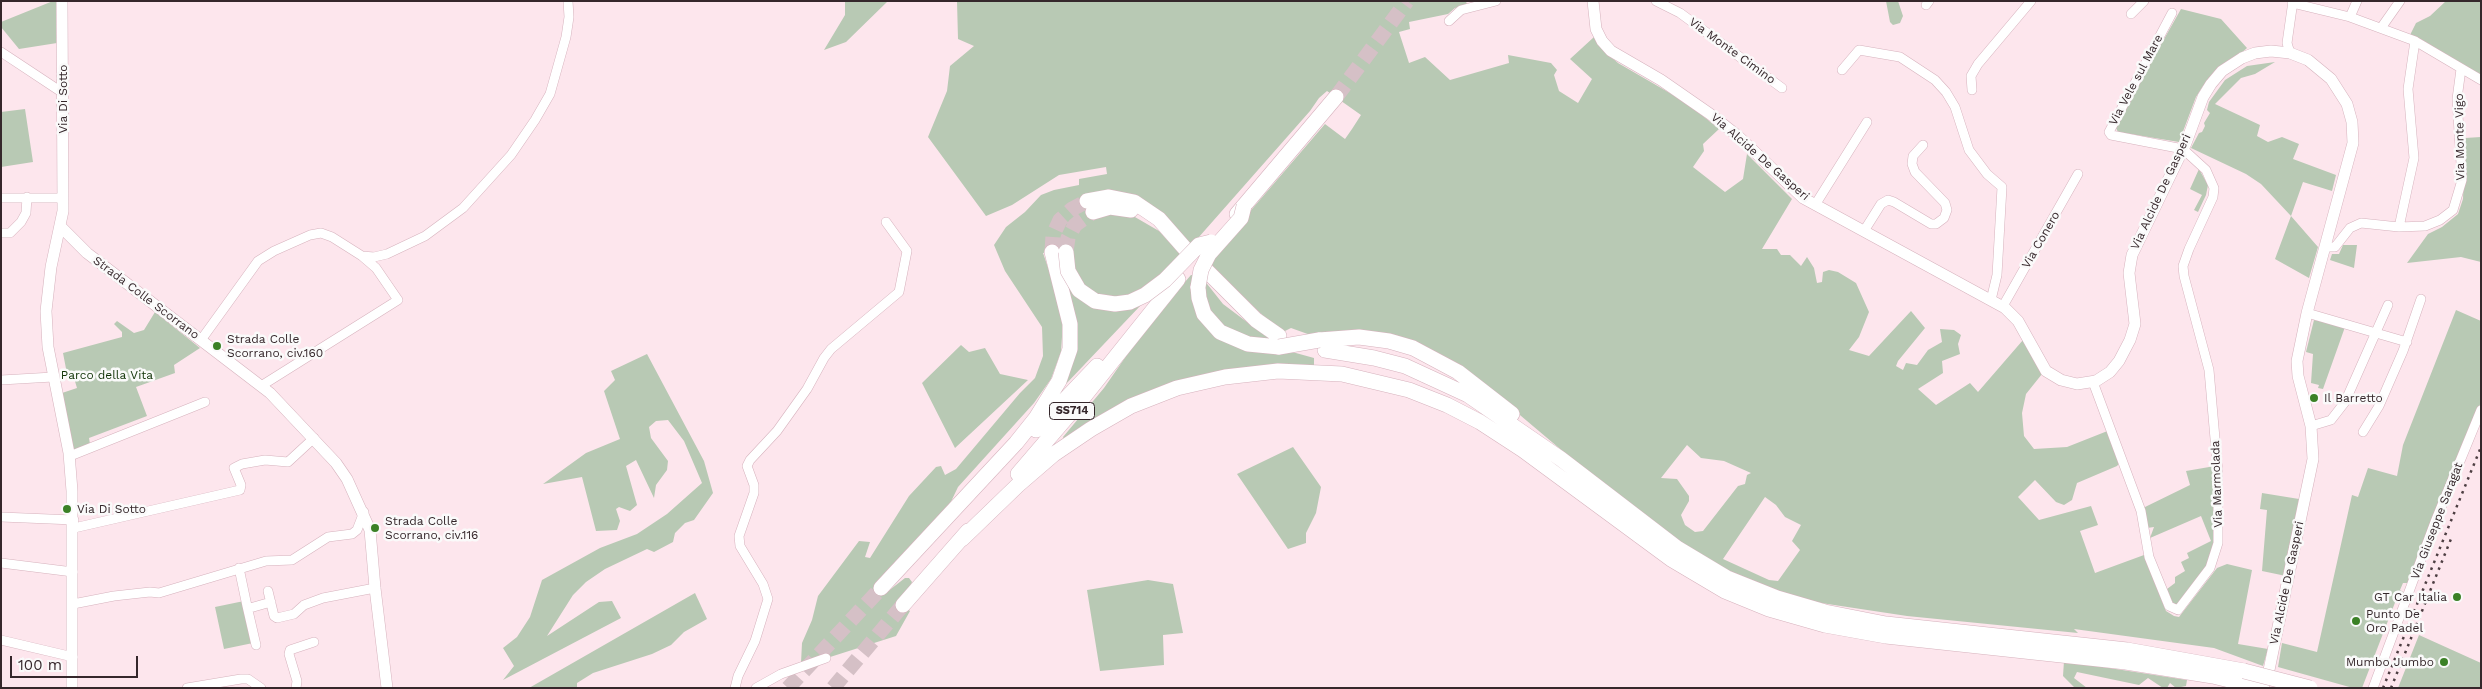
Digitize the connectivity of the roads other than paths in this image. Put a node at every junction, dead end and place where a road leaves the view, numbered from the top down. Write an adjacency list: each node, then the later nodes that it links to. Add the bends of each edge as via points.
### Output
1 (62, 1): 24 (street, Via Di Sotto)
2 (568, 1): 46 (street, via 566,37 550,94 511,154 463,208 426,236 387,254)
3 (1496, 1): 14 (street, via 1461,10)
4 (1594, 1): 33 (street, Via Alcide De Gasperi, via 1595,26 1607,48 1710,114 1738,136 1795,192)
5 (1656, 1): 22 (street, Via Monte Cimino, via 1680,13)
6 (2031, 1): 23 (street, via 1978,64 1972,76)
7 (2144, 1): 12 (street)
8 (2357, 1): 13 (street)
9 (2400, 1): 15 (street)
10 (2292, 2): 13 (street); 18 (street, via 2287,43)
11 (2172, 13): 28 (street, Via Vele sul Mare, via 2109,132)
12 (2131, 14)
13 (2350, 17): 15 (street)
14 (1449, 21)
15 (2381, 28): 16 (street)
16 (2415, 41): 19 (street); 39 (street, via 2408,89 2414,158)
17 (1, 52): 24 (street)
18 (2290, 53): 28 (street, Via Alcide De Gasperi, via 2255,53 2222,71 2203,96); 44 (street, Via Alcide De Gasperi, via 2308,60 2331,79 2347,104 2352,122 2351,154)
19 (2461, 69): 21 (street); 39 (street, Via Monte Vigo, via 2457,99 2462,180 2458,198 2453,210 2440,220 2425,226)
20 (1842, 70): 50 (street, via 1859,50 1900,57 1935,80 1946,92 1972,154 2002,187 1997,275)
21 (2481, 80)
22 (1782, 88)
23 (1972, 90)
24 (63, 94): 32 (street, Via Di Sotto)
25 (1336, 97): 34 (highway, SS714)
26 (1867, 122): 33 (street)
27 (1923, 145): 40 (street, via 1913,156 1912,164 1915,172 1945,203 1944,218 1931,224 1888,200 1877,209)
28 (2182, 149): 62 (street, Via Alcide De Gasperi, via 2138,238 2130,262 2134,331 2114,368); 62 (street, Via Marmolada, via 2206,170 2214,188 2183,266 2208,370 2219,510 2218,543 2210,568 2178,610 2169,606 2149,557 2141,510)
29 (2078, 174): 52 (street, Via Conero)
30 (27, 197): 31 (street); 32 (street); 41 (street, via 26,213 21,222 10,232)
31 (1, 198)
32 (63, 198): 36 (street, Via Di Sotto)
33 (1815, 205): 40 (street, Via Alcide De Gasperi)
34 (1244, 206): 42 (highway, SS714); 56 (highway, bridge, via 1241,218 1209,254 1201,270 1199,298 1204,314 1220,332 1248,344)
35 (1090, 207): 45 (highway, via 1109,197 1134,202 1159,219)
36 (63, 211): 38 (street, Via Di Sotto); 43 (street, Strada Colle Scorrano)
37 (886, 222): 100 (street, via 907,251 900,292 824,358 807,389 747,466 754,493 739,536 740,546 763,584 768,599)
38 (60, 226): 43 (street, Strada Colle Scorrano); 59 (street, Via Di Sotto, via 46,311)
39 (2399, 227): 44 (street, Via Monte Vigo, via 2361,223 2350,228 2336,247)
40 (1864, 231): 50 (street, Via Alcide De Gasperi)
41 (1, 232)
42 (1211, 242): 48 (highway, SS714); 71 (highway, bridge, via 1199,245 1146,295 1115,304 1095,301 1078,290 1059,252 1070,324 1070,349 1065,369 1036,418)
43 (79, 245): 55 (street, Strada Colle Scorrano)
44 (2325, 247): 53 (street, Via Alcide De Gasperi)
45 (1188, 252)
46 (362, 256): 55 (street, via 320,233 274,251 258,261); 63 (street, via 376,268 398,300)
47 (1206, 270): 56 (highway)
48 (1178, 279): 71 (highway, SS714, via 1060,406); 76 (highway, SS714, via 1078,404)
49 (2422, 299): 57 (street)
50 (1991, 300): 52 (street, Via Alcide De Gasperi)
51 (2388, 305): 54 (street)
52 (2003, 306): 62 (street, Via Alcide De Gasperi, via 2015,318 2048,373 2069,383)
53 (2307, 312): 54 (street); 66 (street, Via Alcide De Gasperi, via 2297,368)
54 (2376, 333): 57 (street); 66 (street, via 2339,412 2331,420)
55 (201, 340): 63 (street, Strada Colle Scorrano)
56 (1279, 342): 58 (highway, bridge)
57 (2407, 342): 67 (street, via 2379,406)
58 (1322, 346): 61 (highway, via 1393,362); 70 (highway, via 1344,337 1369,338 1398,343 1432,356 1487,393)
59 (53, 377): 60 (street); 69 (street, Via Di Sotto)
60 (1, 380)
61 (1442, 382): 70 (highway, via 1468,395); 72 (highway, via 1506,428)
62 (2093, 382)
63 (261, 386): 68 (street, Strada Colle Scorrano)
64 (205, 402): 69 (street)
65 (2481, 410): 104 (street, Via Giuseppe Saragat)
66 (2311, 426): 93 (street, Via Alcide De Gasperi, via 2312,459)
67 (2363, 432)
68 (314, 438): 73 (street, Strada Colle Scorrano, via 348,479); 75 (street, via 288,462 265,460 234,468 240,490)
69 (70, 456): 75 (street, Via Di Sotto)
70 (1561, 459): 87 (highway, via 1663,538 1727,578)
71 (963, 501): 81 (highway, SS714)
72 (1594, 503): 76 (highway, via 1496,432 1431,398 1353,376 1272,371 1194,383 1116,414 1078,436 1041,464); 87 (highway, via 1670,559 1725,590 1783,614)
73 (364, 511): 78 (street, via 357,530 352,534 328,537 292,560 266,561); 80 (street, Strada Colle Scorrano, via 370,530)
74 (1, 517): 75 (street)
75 (74, 524): 79 (street, Via Di Sotto)
76 (962, 539): 86 (highway, SS714)
77 (1, 563): 79 (street)
78 (239, 568): 84 (street, via 159,593 114,596); 85 (street)
79 (73, 572): 84 (street, Via Di Sotto)
80 (375, 588): 83 (street, via 323,598 304,605 294,614 277,618); 99 (street, Strada Colle Scorrano)
81 (881, 588)
82 (268, 591): 83 (street)
83 (271, 602): 85 (street)
84 (73, 604): 91 (street, Via Di Sotto)
85 (247, 606): 90 (street)
86 (903, 606)
87 (1857, 625): 94 (highway, via 1944,631 2077,650 2155,654)
88 (1, 640): 91 (street)
89 (314, 642): 95 (street, via 290,650)
90 (256, 645)
91 (73, 657): 96 (street, Via Di Sotto)
92 (826, 658): 101 (street, via 781,674)
93 (2269, 670)
94 (2243, 677): 102 (highway); 103 (highway, bridge)
95 (298, 687)
96 (72, 688)
97 (187, 688): 98 (street, via 248,679)
98 (261, 688)
99 (387, 688)
100 (735, 688)
101 (756, 688)
102 (2262, 688)
103 (2310, 688)
104 (2373, 688)

